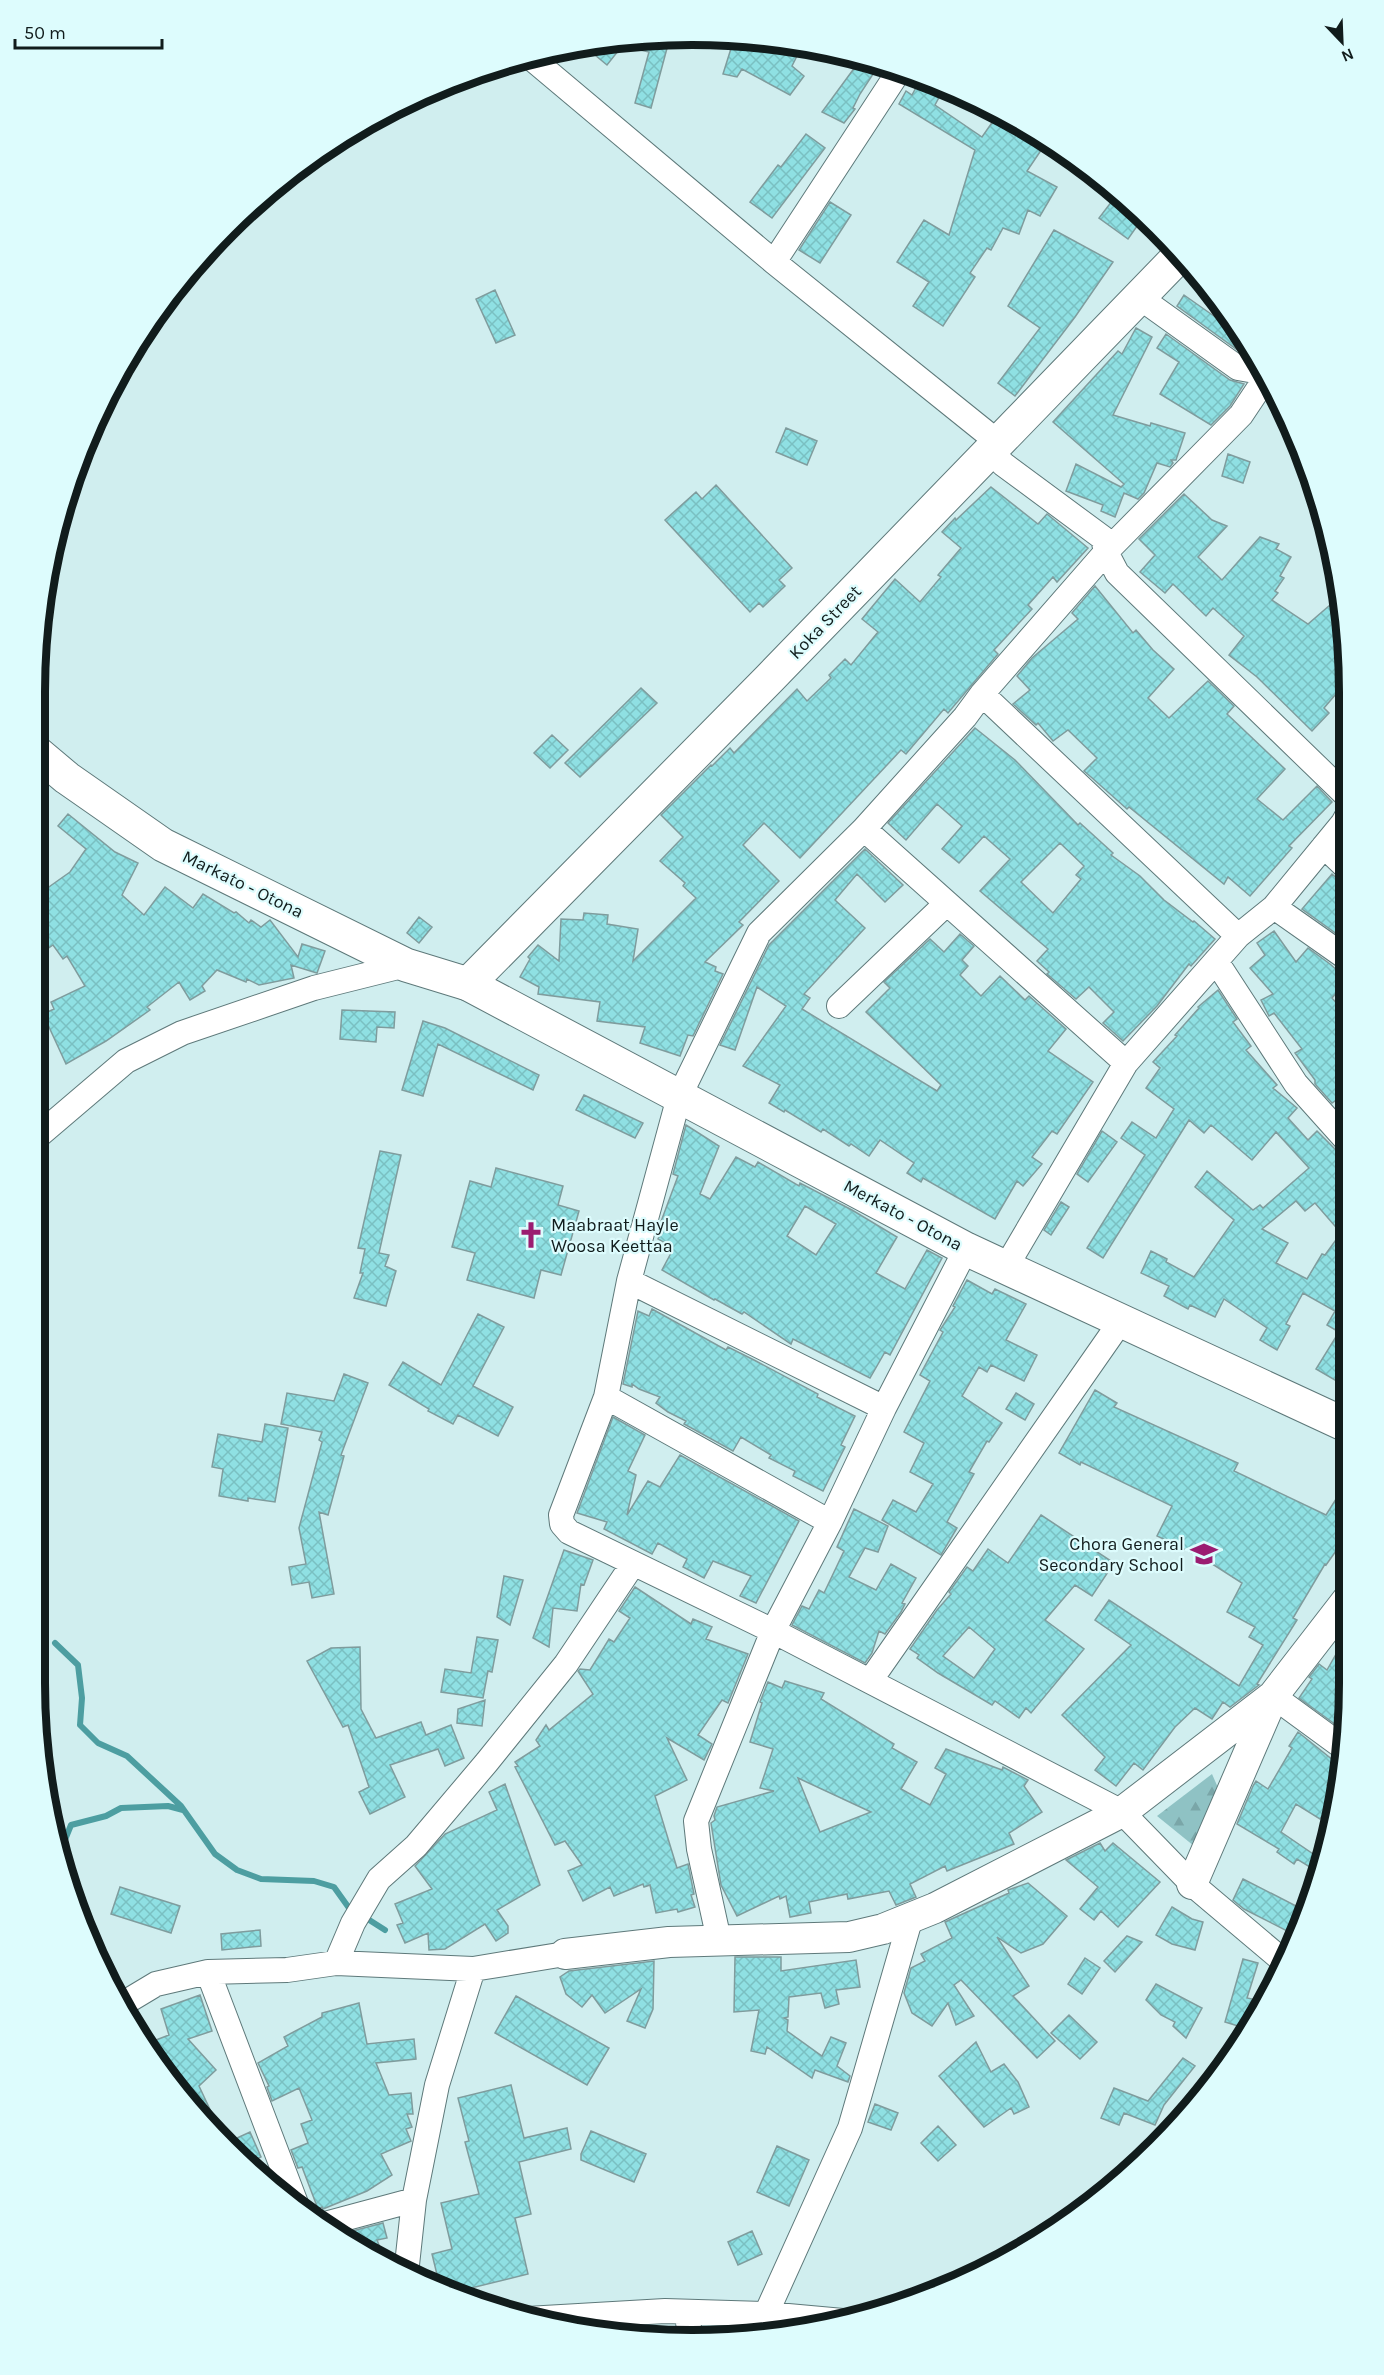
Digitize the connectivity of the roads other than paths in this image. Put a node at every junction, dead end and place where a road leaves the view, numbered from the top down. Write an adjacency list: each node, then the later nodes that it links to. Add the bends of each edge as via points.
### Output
1 (538, 64): 4 (street)
2 (895, 77): 4 (street)
3 (1174, 261): 5 (main road, Koka Street)
4 (774, 262): 8 (street)
5 (1139, 297): 6 (street, via 1238,368); 8 (main road, Koka Street)
6 (1254, 372)
7 (1261, 385): 9 (street, via 1241,415)
8 (995, 447): 9 (street, via 1003,464 1103,538); 23 (main road, Koka Street)
9 (1106, 552): 10 (street); 12 (street, via 1117,573)
10 (982, 693): 14 (street); 19 (street)
11 (45, 760): 22 (main road, Markato - Otona, via 163,845)
12 (1339, 788)
13 (1339, 828): 15 (street)
14 (864, 829): 17 (street); 26 (street, via 759,933)
15 (1324, 846): 16 (street); 18 (street)
16 (1339, 860)
17 (947, 903): 24 (street); 25 (street)
18 (1274, 907): 19 (street); 20 (street)
19 (1238, 936): 21 (street)
20 (1339, 953)
21 (1216, 961): 25 (street); 27 (street, via 1296,1084)
22 (406, 965): 23 (main road, Markato - Otona); 28 (street, via 314,988 182,1033 126,1061)
23 (468, 984): 26 (main road, Merkato - Otona)
24 (839, 1006)
25 (1126, 1063): 30 (street)
26 (679, 1097): 29 (main road, Merkato - Otona); 31 (street)
27 (1339, 1125)
28 (45, 1130)
29 (966, 1249): 30 (main road, Merkato - Otona); 34 (street)
30 (1006, 1267): 32 (main road, Merkato - Otona)
31 (629, 1281): 33 (street); 34 (street)
32 (1121, 1321): 35 (main road, Merkato - Otona); 40 (street)
33 (606, 1397): 36 (street); 37 (street, via 561,1515 562,1524 569,1533)
34 (884, 1408): 36 (street)
35 (1339, 1422)
36 (830, 1522): 39 (street)
37 (633, 1564): 39 (street); 49 (street, via 566,1664 487,1762 416,1845 379,1879 353,1923)
38 (1339, 1611): 41 (street)
39 (773, 1632): 40 (street); 46 (street, via 696,1821)
40 (870, 1681): 43 (street)
41 (1273, 1696): 42 (street); 43 (street); 44 (street)
42 (1336, 1742)
43 (1122, 1812): 44 (street); 45 (street, via 936,1908)
44 (1192, 1884): 48 (street)
45 (911, 1917): 46 (street, via 849,1937); 58 (street, via 850,2128)
46 (719, 1941): 47 (street, via 669,1942)
47 (565, 1954): 50 (street)
48 (1278, 1957)
49 (336, 1963): 50 (street); 51 (street, via 287,1970)
50 (473, 1969): 54 (street, via 437,2085)
51 (208, 1972): 52 (street, via 156,1984); 53 (street)
52 (129, 2000)
53 (291, 2190)
54 (414, 2200): 55 (street); 56 (street)
55 (334, 2222)
56 (407, 2264)
57 (686, 2312): 58 (street); 59 (street); 61 (street)
58 (766, 2314): 60 (street)
59 (562, 2317)
60 (815, 2318)
61 (689, 2330)

